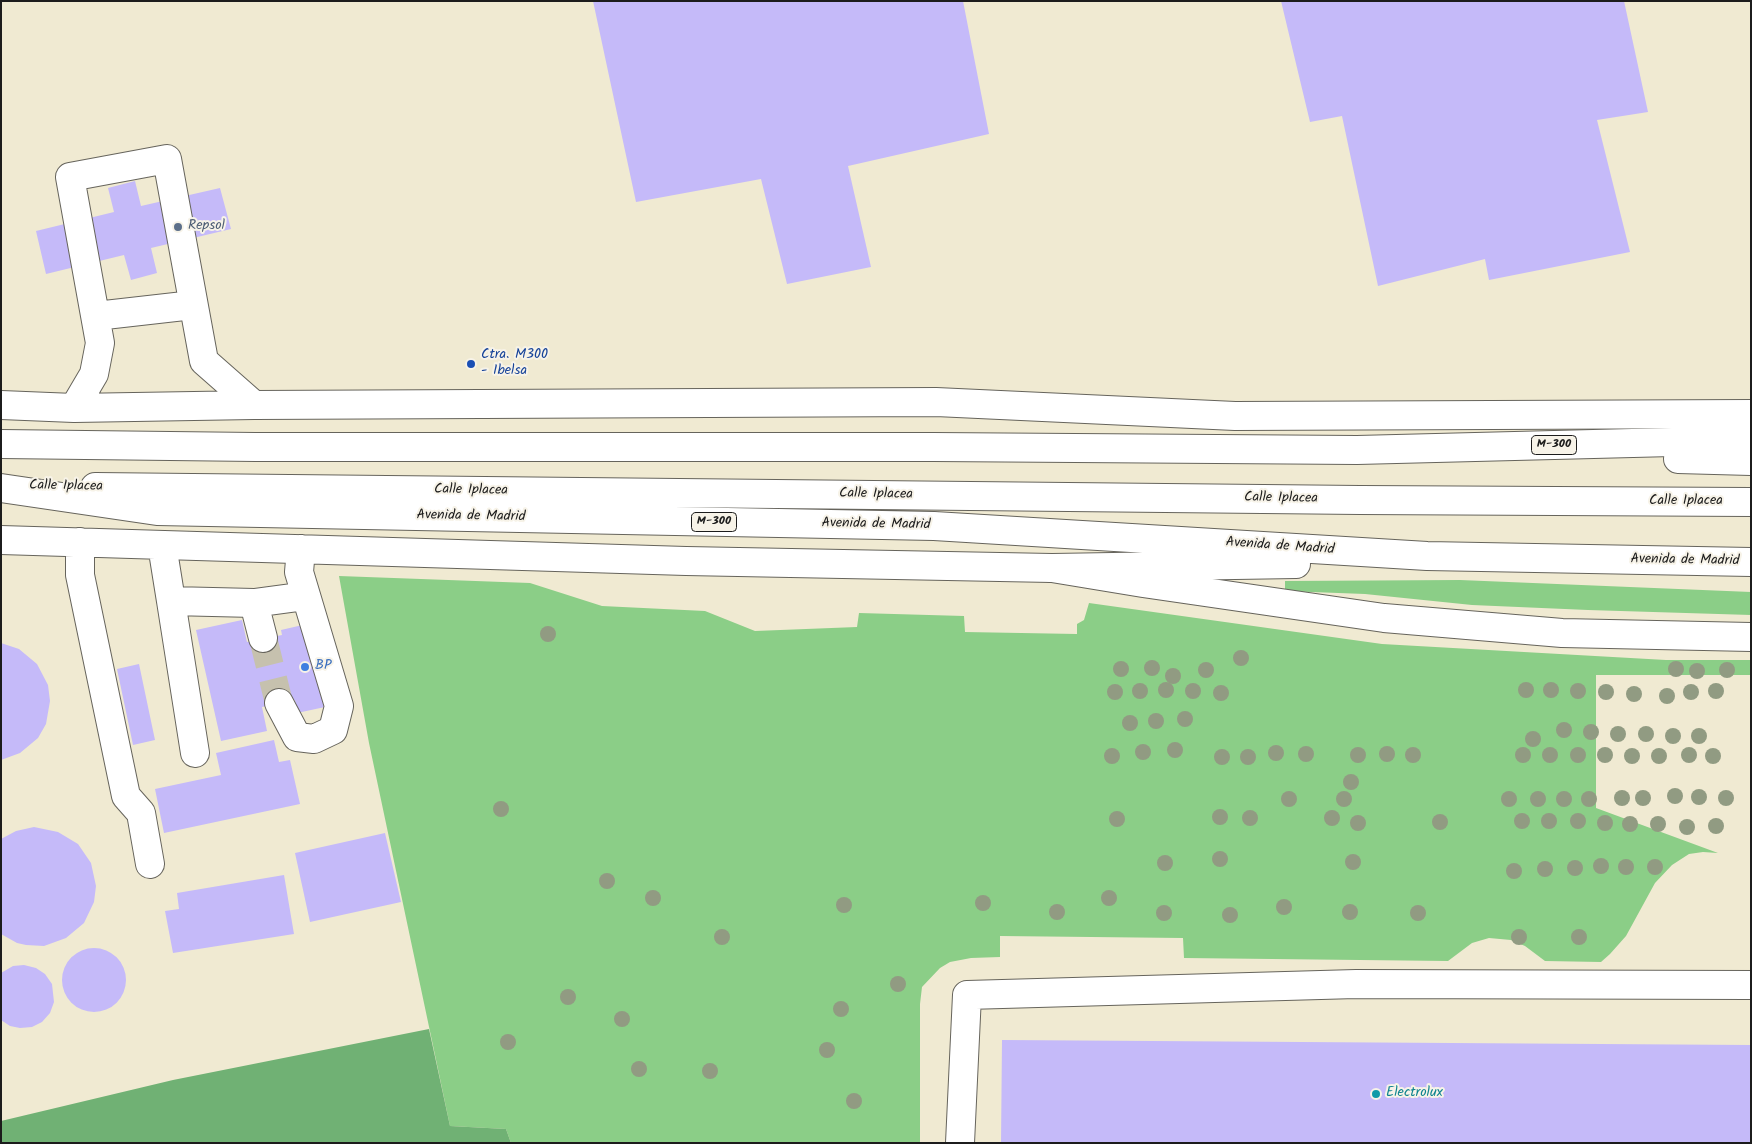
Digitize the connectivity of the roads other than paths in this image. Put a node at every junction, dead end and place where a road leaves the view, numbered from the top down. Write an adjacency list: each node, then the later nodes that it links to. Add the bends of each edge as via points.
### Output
1 (193, 305): 2 (main road); 2 (main road, via 167,159 70,177); 4 (main road, via 204,361)
2 (96, 316): 5 (main road, via 100,344 94,374)
3 (4, 402): 5 (main road)
4 (254, 405): 5 (main road); 6 (main road, via 936,402 1235,416)
5 (74, 408)
6 (1751, 414)
7 (1751, 440): 9 (main road, M-300)
8 (1, 444): 9 (main road, M-300)
9 (1357, 450): 10 (main road)
10 (1751, 461)
11 (1, 488): 12 (main road, Calle Iplacea); 17 (main road, Avenida de Madrid / M-300, via 157,511 934,526)
12 (1751, 502)
13 (1, 540): 14 (main road)
14 (80, 542): 15 (main road); 27 (main road, via 80,575 126,796 140,813)
15 (162, 545): 16 (main road); 21 (main road)
16 (301, 549): 19 (main road); 20 (main road, via 299,572)
17 (1427, 556): 18 (main road, Avenida de Madrid / M-300); 19 (main road, via 1284,565)
18 (1751, 562)
19 (1052, 568): 23 (main road, via 1384,618 1562,633)
20 (306, 596): 22 (main road); 25 (main road, via 339,706 333,730 314,739 296,737)
21 (171, 602): 22 (main road); 26 (main road)
22 (254, 603): 24 (main road)
23 (1751, 637)
24 (263, 638)
25 (279, 704)
26 (195, 753)
27 (150, 864)
28 (1751, 985): 29 (main road, via 1356,984 967,995)
29 (960, 1143)

